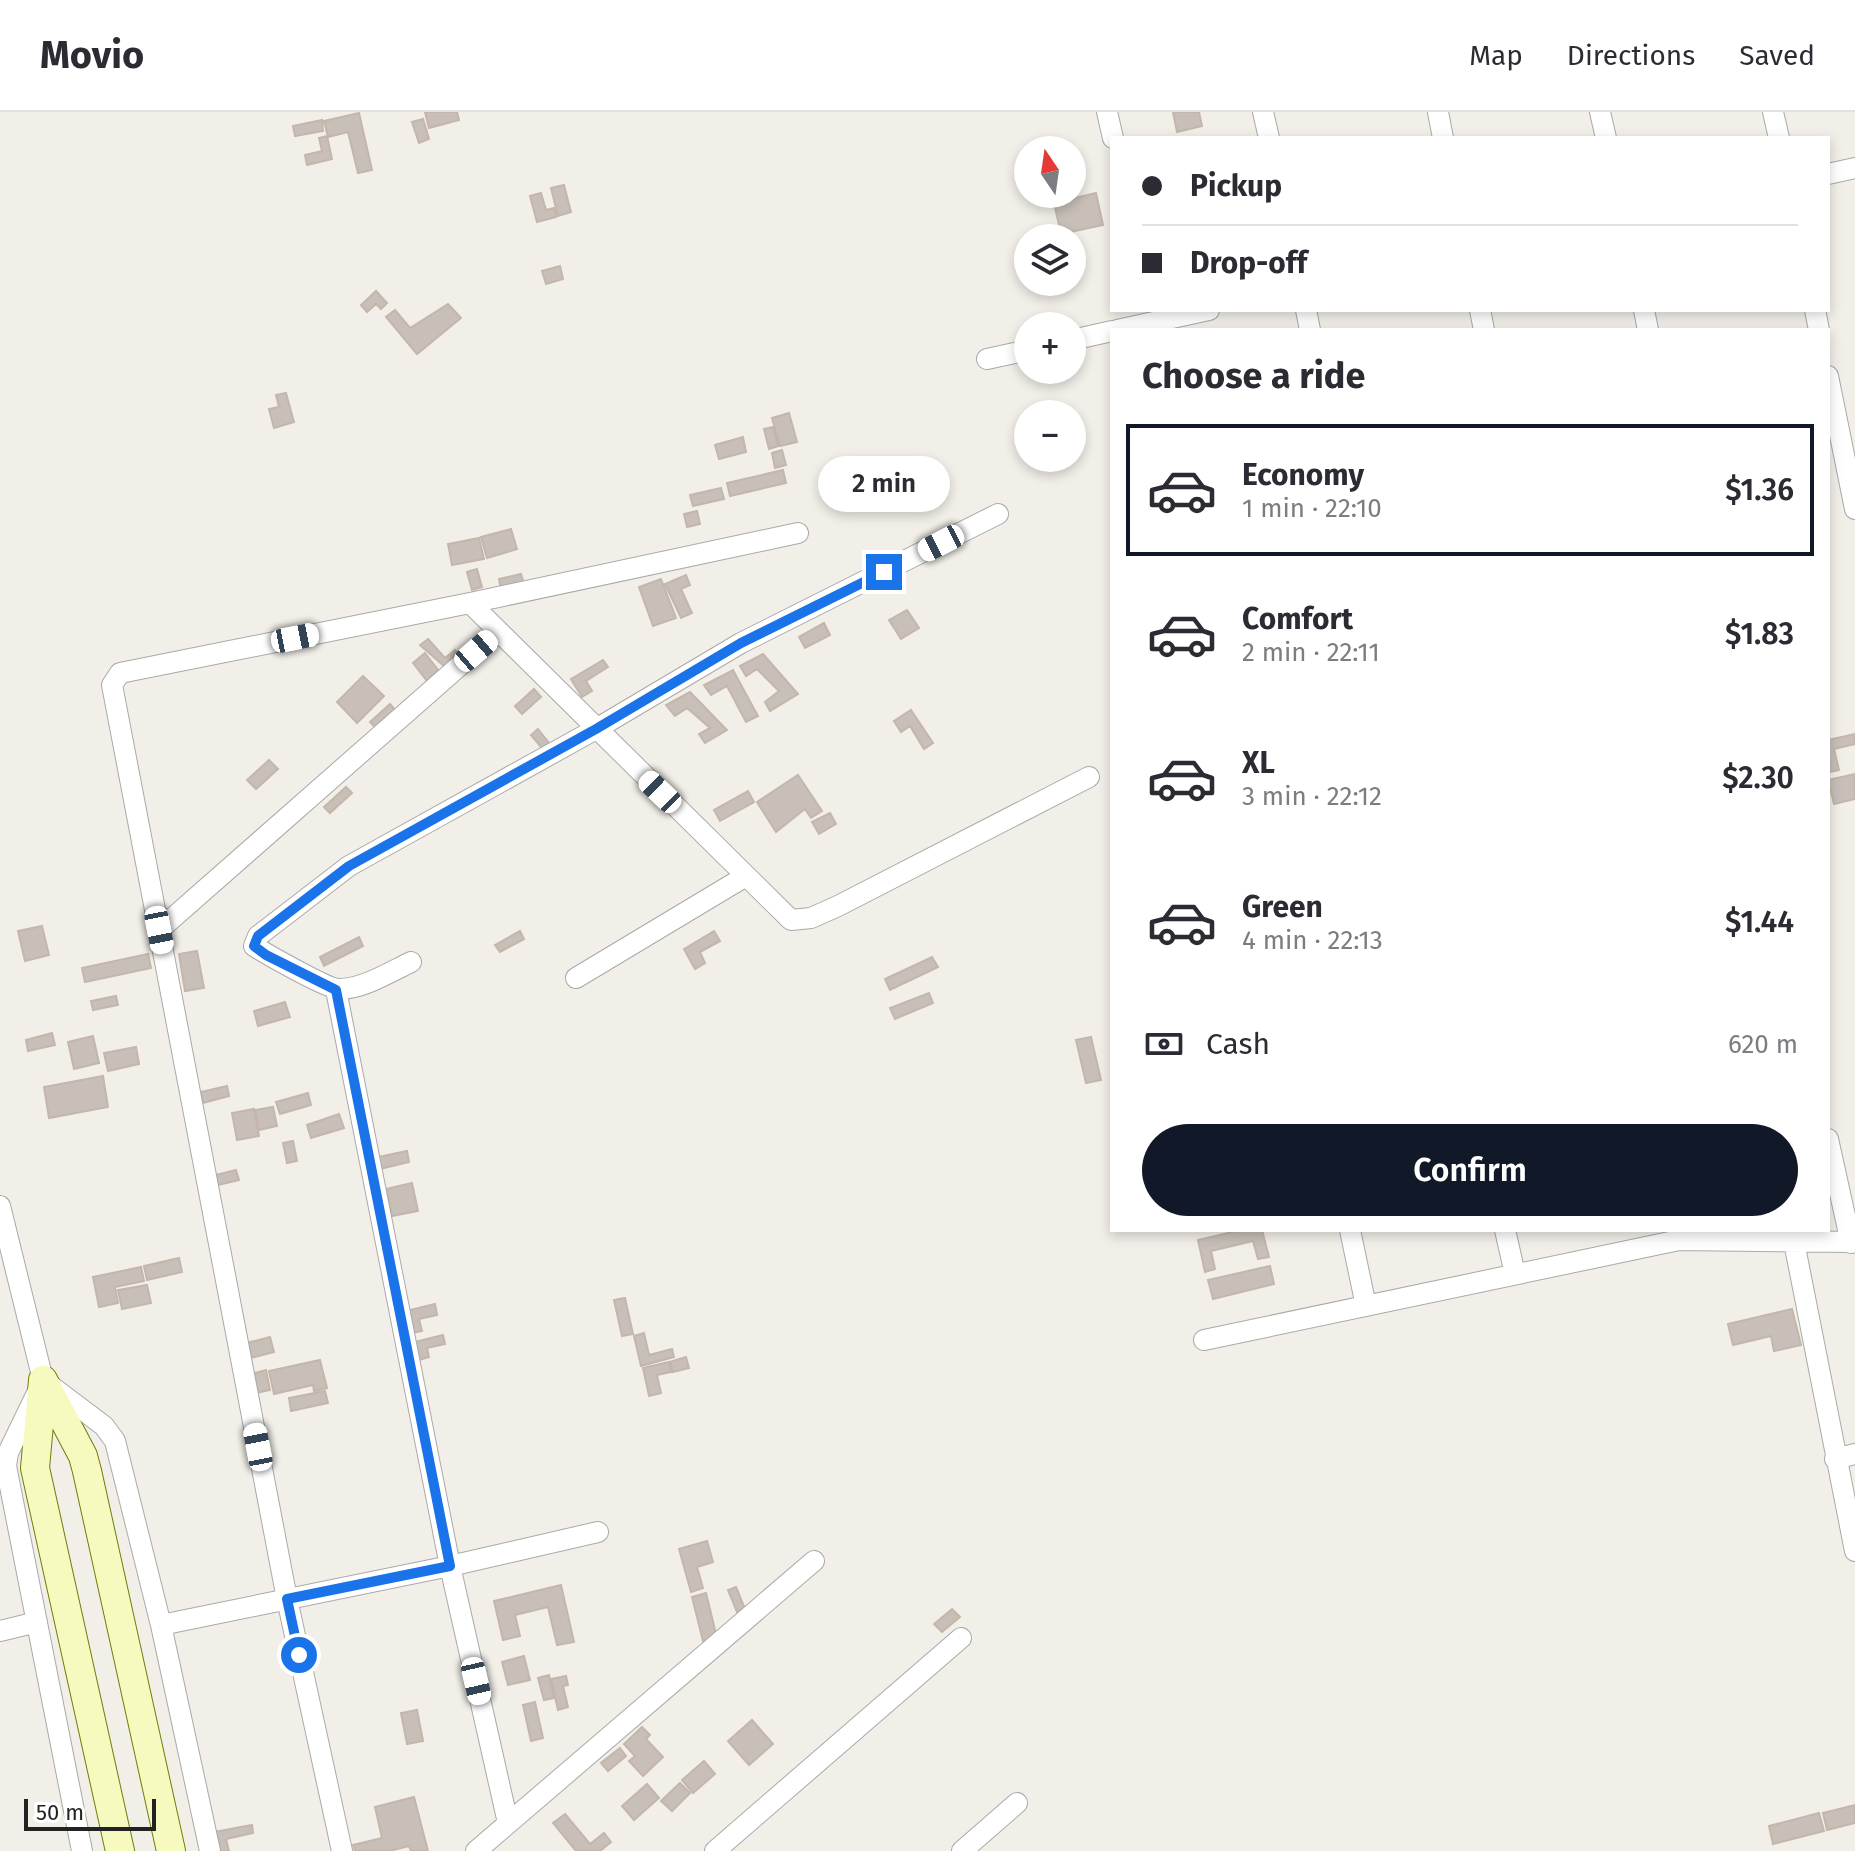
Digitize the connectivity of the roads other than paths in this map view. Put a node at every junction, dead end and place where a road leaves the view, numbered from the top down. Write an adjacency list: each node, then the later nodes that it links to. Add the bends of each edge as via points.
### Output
1 (1107, 112): 6 (street)
2 (1263, 112): 7 (street)
3 (1438, 112): 8 (street)
4 (1600, 112): 9 (street)
5 (1773, 112): 10 (street)
6 (1113, 136)
7 (1269, 136)
8 (1443, 136)
9 (1606, 136)
10 (1779, 136)
11 (1855, 168): 12 (street)
12 (1830, 174)
13 (1199, 312): 14 (street)
14 (1153, 321): 15 (street)
15 (1126, 328)
16 (1110, 332): 17 (street)
17 (1086, 337)
18 (1014, 353): 19 (street)
19 (987, 359)
20 (1830, 386): 21 (street)
21 (1855, 509)
22 (998, 514): 26 (street, via 741,643)
23 (798, 533): 24 (street)
24 (470, 603): 25 (street); 29 (street, via 120,673 112,685)
25 (498, 632): 26 (street); 29 (street)
26 (596, 729): 28 (street); 32 (street, via 349,866 258,936 254,946 266,955)
27 (1089, 777): 28 (street, via 811,918 791,920)
28 (746, 876): 31 (street)
29 (159, 930): 49 (street)
30 (411, 962): 32 (street)
31 (576, 978)
32 (336, 990): 48 (street)
33 (1830, 1147): 39 (street)
34 (0, 1206): 43 (street)
35 (1350, 1232): 41 (street)
36 (1505, 1232): 40 (street)
37 (1678, 1235): 38 (street); 40 (street)
38 (1794, 1242): 39 (street); 44 (street)
39 (1853, 1243)
40 (1515, 1274): 41 (street)
41 (1366, 1306): 42 (street)
42 (1204, 1340)
43 (43, 1380): 50 (street, via 6,1466); 51 (street, via 104,1426 115,1441); 57 (street, via 35,1468); 58 (street, via 83,1456)
44 (1845, 1457): 46 (street)
45 (598, 1532): 48 (street)
46 (1855, 1551)
47 (814, 1561): 55 (street)
48 (450, 1566): 49 (street); 55 (street)
49 (287, 1599): 51 (street); 60 (street)
50 (37, 1622): 52 (street); 56 (street)
51 (161, 1625): 59 (street)
52 (0, 1631)
53 (961, 1638): 62 (street)
54 (1017, 1803): 63 (street)
55 (508, 1823): 61 (street)
56 (82, 1851)
57 (120, 1851)
58 (171, 1851)
59 (210, 1851)
60 (342, 1851)
61 (476, 1851)
62 (715, 1851)
63 (962, 1851)

